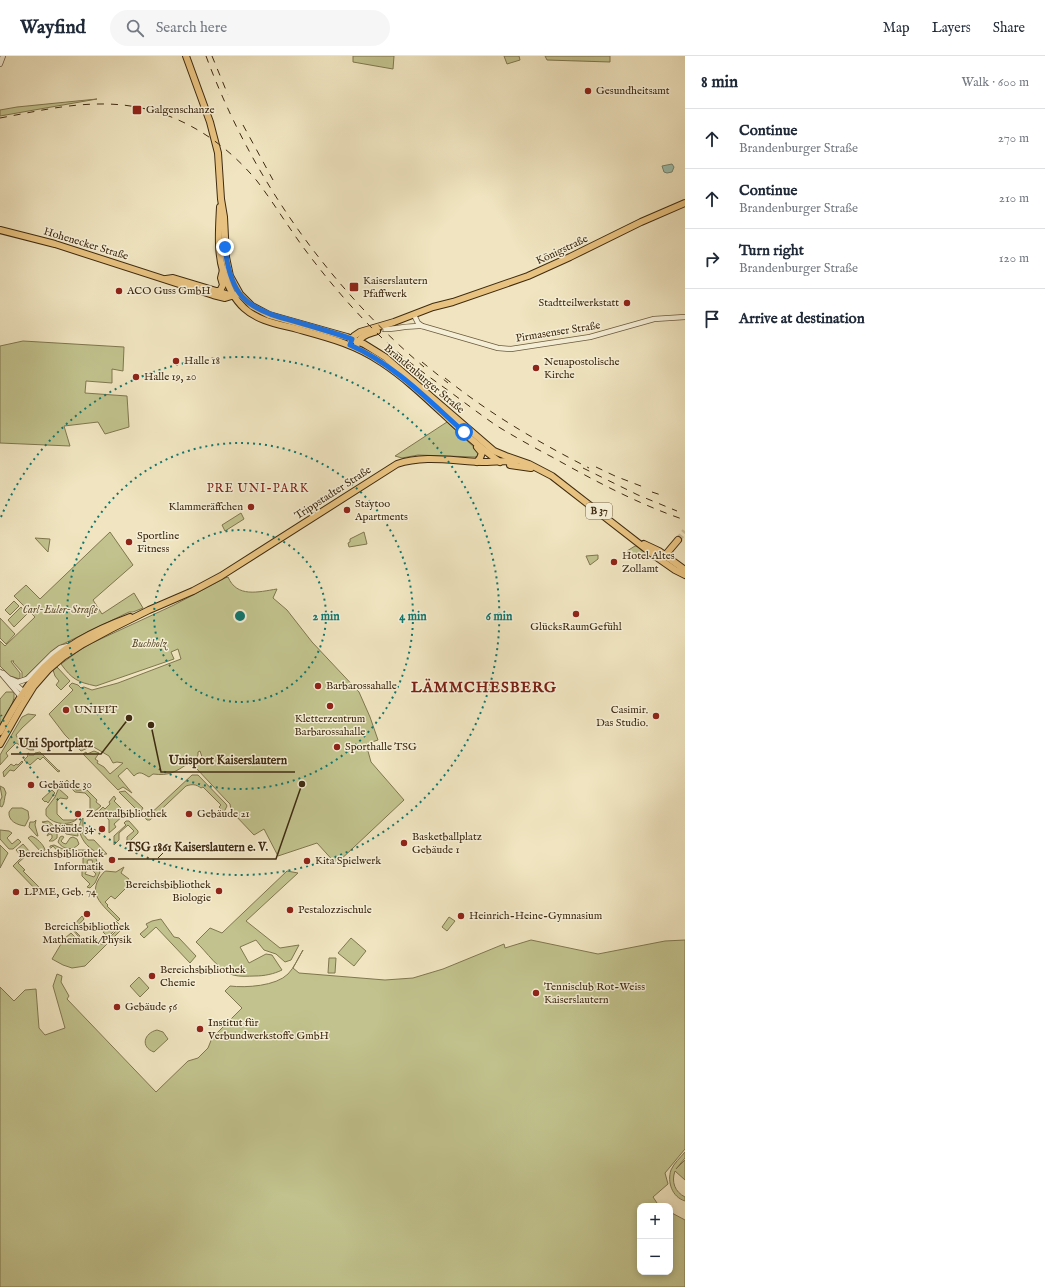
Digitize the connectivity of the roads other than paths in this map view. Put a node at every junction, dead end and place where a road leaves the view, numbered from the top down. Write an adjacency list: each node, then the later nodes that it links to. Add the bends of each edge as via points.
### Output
1 (3, 56): 3 (street)
2 (186, 56): 4 (main road, Brandenburger Straße / B 37, via 210,122 218,153)
3 (0, 64)
4 (221, 199): 7 (main road, Brandenburger Straße / B 37, via 220,248); 9 (main road, Brandenburger Straße / B 37, via 228,267)
5 (685, 203): 11 (main road, Königstraße, via 528,276)
6 (0, 230): 8 (main road, Hohenecker Straße, via 55,244 166,279 171,283)
7 (223, 270): 8 (main road, via 223,285 220,291); 9 (main road, Brandenburger Straße / B 37, via 227,283)
8 (214, 293): 9 (main road, Hohenecker Straße, via 225,298); 10 (main road, Hohenecker Straße)
9 (237, 295): 10 (main road, Brandenburger Straße / B 37); 16 (main road, Brandenburger Straße / B 37, via 269,315)
10 (243, 307): 16 (main road, Brandenburger Straße / B 37, via 265,320)
11 (414, 316): 13 (street); 14 (main road, Königstraße); 16 (main road, Königstraße, via 360,332)
12 (685, 317): 13 (street, Pirmasenser Straße, via 654,319 590,337 505,349)
13 (422, 326): 14 (street, Pirmasenser Straße, via 409,325)
14 (384, 329): 15 (main road, Königstraße)
15 (372, 333): 16 (main road, Königstraße); 17 (main road, via 368,337 368,342)
16 (354, 343): 17 (main road, Brandenburger Straße / B 37); 18 (main road, Brandenburger Straße / B 37, via 392,369)
17 (385, 356): 19 (main road, Brandenburger Straße / B 37)
18 (467, 435): 20 (main road, Brandenburger Straße / B 37); 21 (main road, via 482,453)
19 (494, 451): 20 (main road); 22 (main road, Brandenburger Straße / B 37)
20 (498, 461): 21 (main road, Trippstadter Straße); 22 (main road, B 37); 23 (main road, Trippstadter Straße / B 37)
21 (477, 462): 28 (main road, Trippstadter Straße, via 422,459 397,464 221,576)
22 (527, 463): 23 (main road, Trippstadter Straße / B 37)
23 (544, 472): 25 (main road, Trippstadter Straße / B 37)
24 (678, 540): 25 (main road)
25 (663, 558): 26 (main road, B 37); 27 (main road, B 37)
26 (685, 570)
27 (685, 575)
28 (149, 610): 29 (main road, Trippstadter Straße, via 121,620); 32 (main road, Trippstadter Straße, via 72,650 48,670)
29 (70, 645): 31 (street, via 52,654 27,679 18,682); 32 (main road, Trippstadter Straße, via 34,677)
30 (0, 671): 31 (street); 32 (street)
31 (11, 679): 32 (street)
32 (24, 696): 33 (main road, Trippstadter Straße); 34 (main road, Trippstadter Straße)
33 (0, 732)
34 (0, 744)

